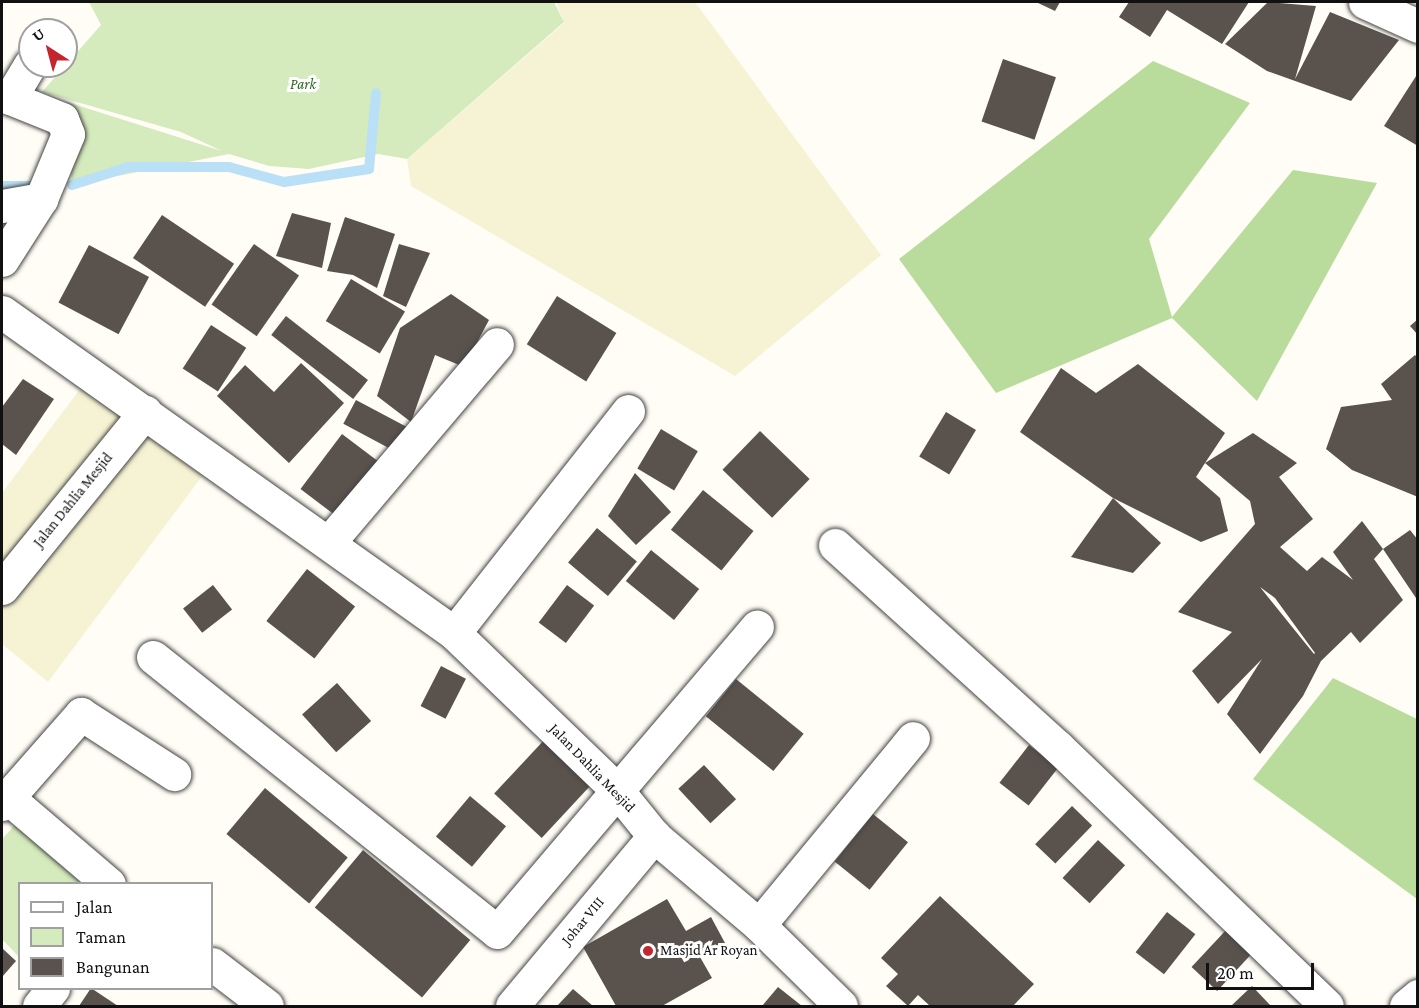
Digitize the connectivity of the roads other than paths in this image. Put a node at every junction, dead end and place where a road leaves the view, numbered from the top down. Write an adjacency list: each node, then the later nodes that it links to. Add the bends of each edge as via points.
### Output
1 (1365, 2): 2 (street)
2 (1418, 26)
3 (22, 78): 4 (street, via 10,98 62,119 68,134)
4 (42, 199): 5 (street); 6 (street)
5 (2, 206)
6 (2, 260)
7 (2, 312): 10 (street, Jalan Dahlia Mesjid)
8 (497, 344): 11 (street)
9 (628, 411): 15 (street)
10 (145, 412): 11 (street, Jalan Dahlia Mesjid); 13 (street, Jalan Dahlia Mesjid)
11 (330, 541): 15 (street, Jalan Dahlia Mesjid)
12 (836, 545): 31 (street, via 1058,747)
13 (2, 588)
14 (757, 627): 19 (street)
15 (454, 633): 19 (street, Jalan Dahlia Mesjid)
16 (153, 657): 19 (street, via 497,932)
17 (913, 738): 23 (street)
18 (174, 774): 20 (street, via 81,714)
19 (616, 789): 21 (street, Jalan Dahlia Mesjid)
20 (4, 801): 22 (street)
21 (654, 836): 23 (street, Jalan Dahlia Mesjid); 29 (street, Johar VIII)
22 (106, 882)
23 (759, 924): 30 (street, Jalan Dahlia Mesjid)
24 (213, 965): 28 (street)
25 (51, 990): 27 (street)
26 (1418, 996): 32 (street)
27 (39, 1006)
28 (267, 1006)
29 (512, 1006)
30 (841, 1006)
31 (1327, 1006)
32 (1406, 1006)

